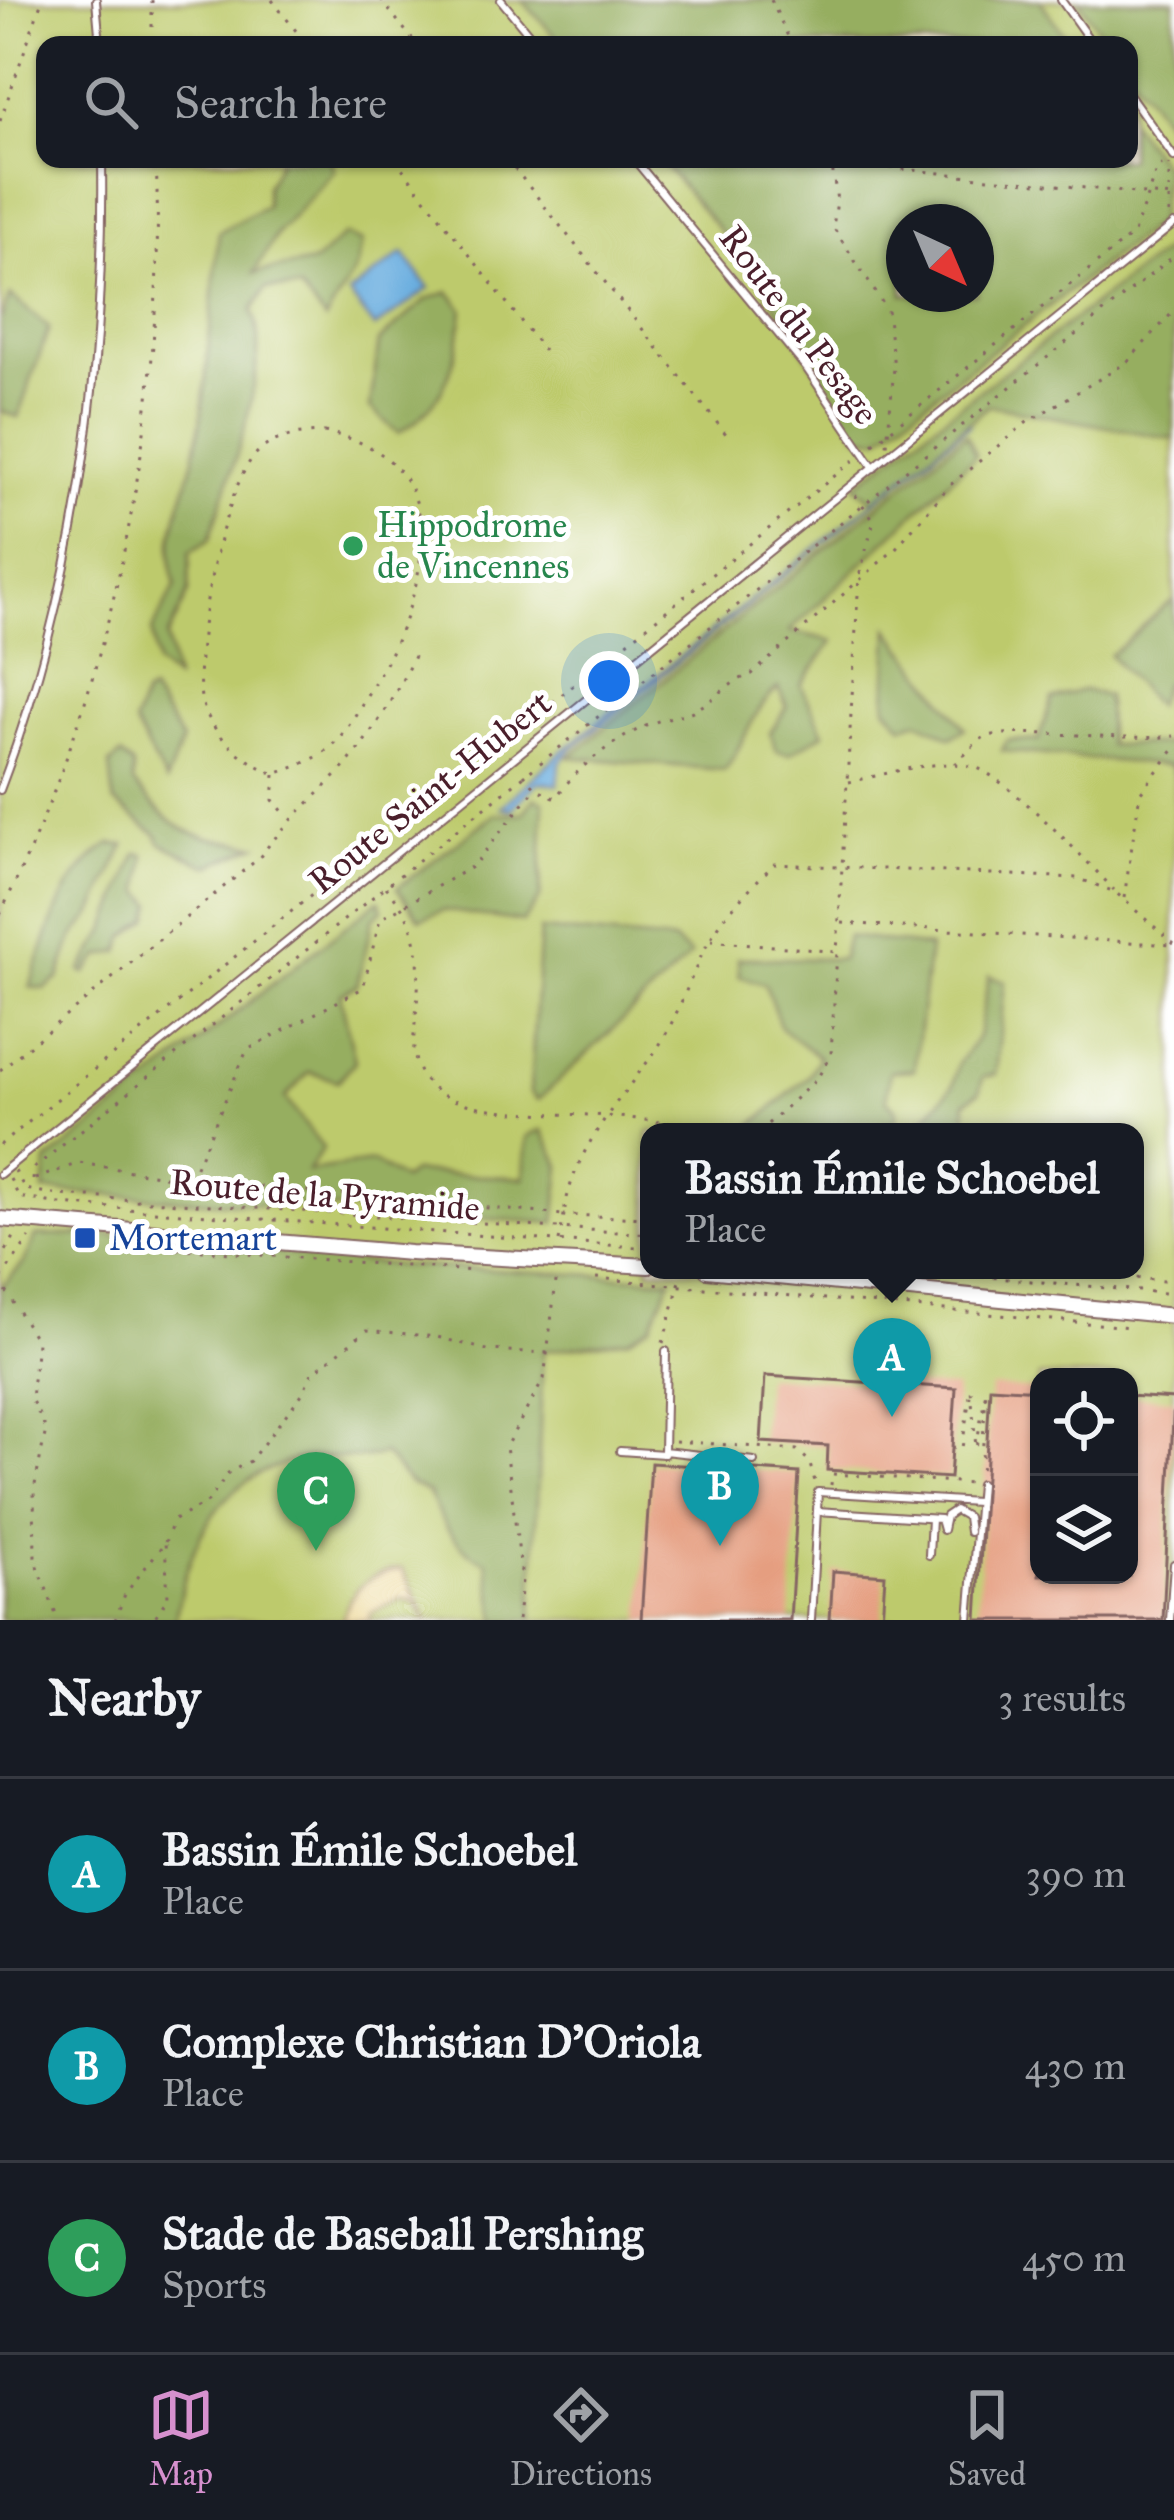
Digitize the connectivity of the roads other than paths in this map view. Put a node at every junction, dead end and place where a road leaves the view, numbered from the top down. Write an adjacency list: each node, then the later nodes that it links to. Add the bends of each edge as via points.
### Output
1 (96, 0): 4 (lane)
2 (500, 0): 5 (lane)
3 (1061, 0): 6 (lane)
4 (99, 36)
5 (530, 36)
6 (1087, 36)
7 (1138, 107): 8 (lane)
8 (1174, 159)
9 (102, 168): 13 (lane, via 86,452 45,650)
10 (641, 168): 12 (lane, Route du Pesage, via 807,369)
11 (1170, 227): 12 (lane, Route Saint-Hubert)
12 (874, 468): 14 (lane, Route Saint-Hubert)
13 (0, 790)
14 (5, 1176)
15 (0, 1219): 16 (street, Route de la Pyramide)
16 (640, 1266)
17 (798, 1279): 18 (street)
18 (1174, 1316)
19 (666, 1351): 21 (lane, via 660,1445)
20 (620, 1451): 21 (lane)
21 (670, 1455): 22 (lane)
22 (754, 1462)
23 (980, 1484): 24 (lane)
24 (977, 1502): 25 (lane, via 818,1492); 31 (lane)
25 (817, 1511): 26 (lane); 30 (lane)
26 (931, 1519): 27 (lane, via 940,1519 943,1530 946,1516 962,1511); 28 (lane)
27 (969, 1532)
28 (929, 1555)
29 (1174, 1564): 32 (lane)
30 (811, 1620)
31 (969, 1620)
32 (1170, 1620)

